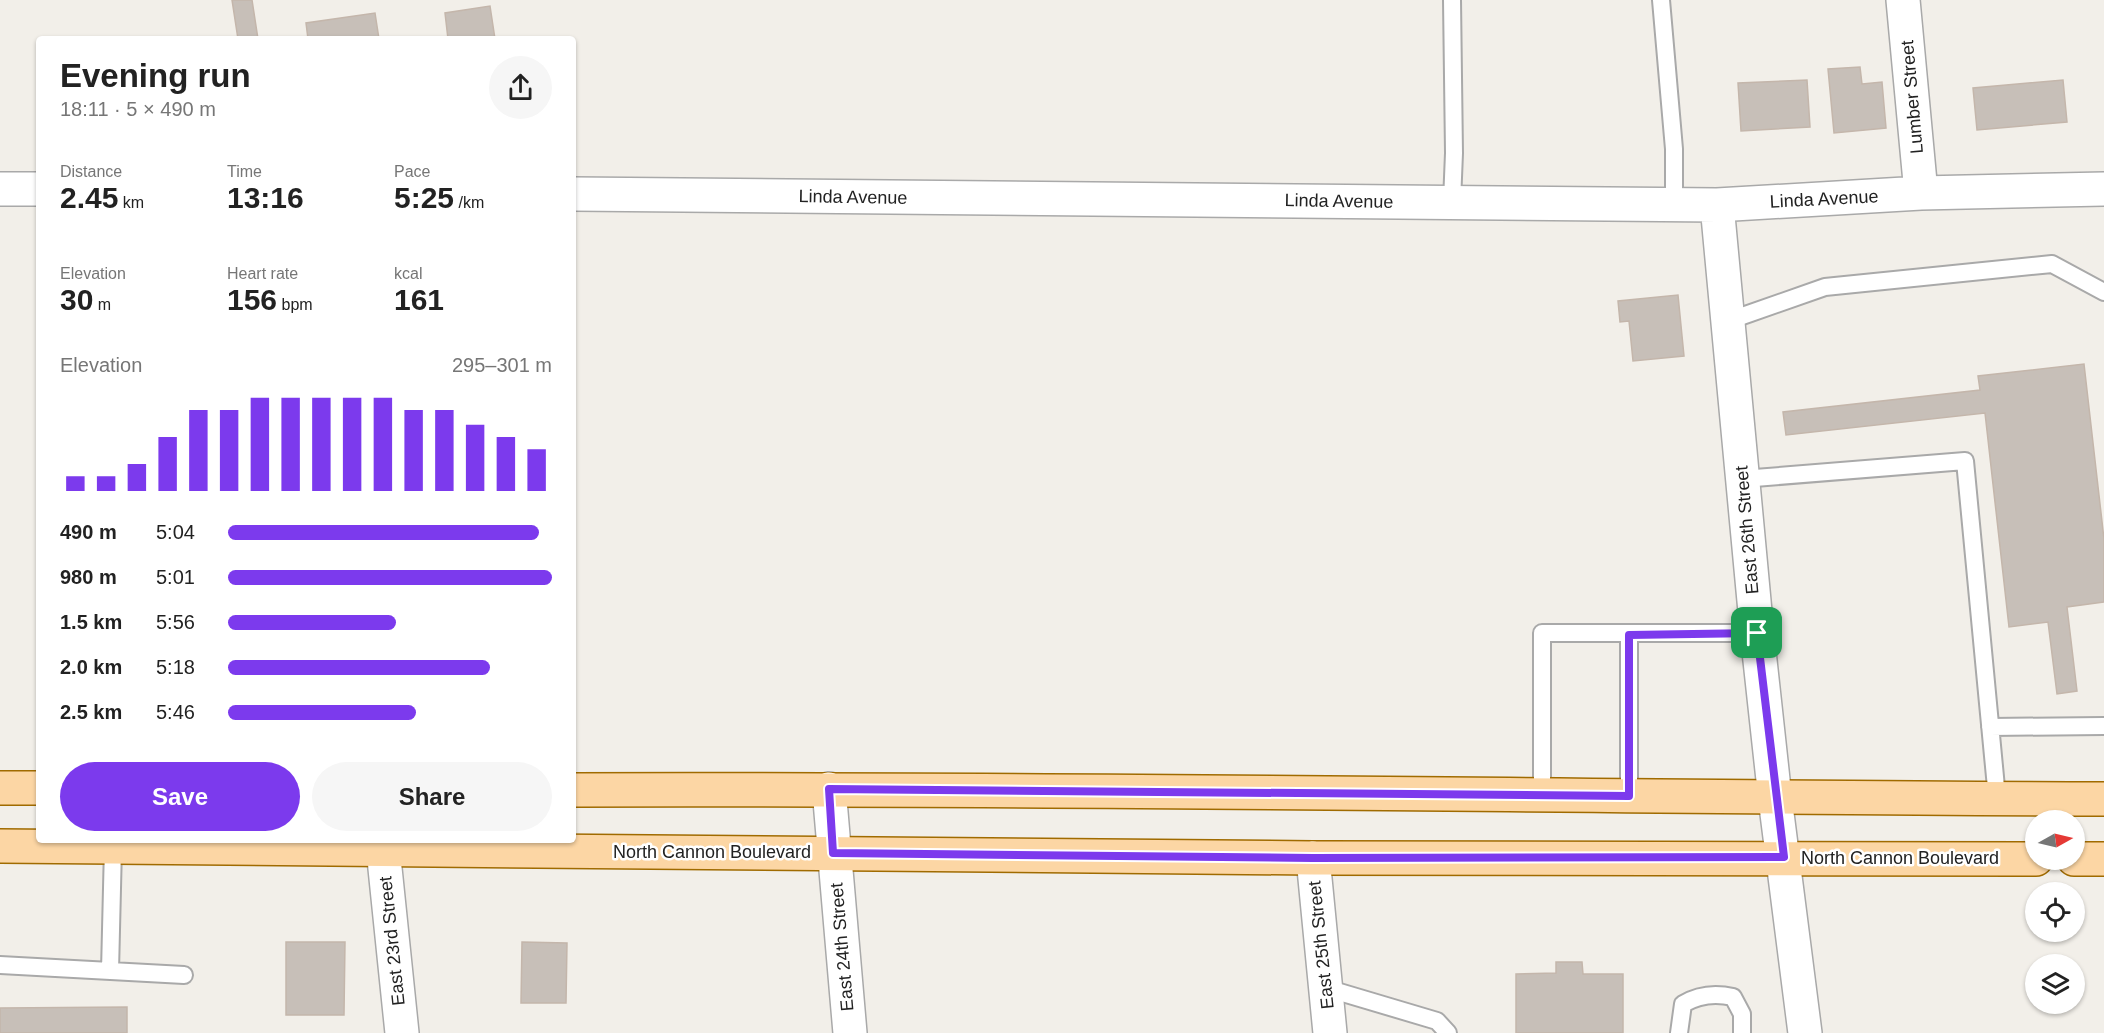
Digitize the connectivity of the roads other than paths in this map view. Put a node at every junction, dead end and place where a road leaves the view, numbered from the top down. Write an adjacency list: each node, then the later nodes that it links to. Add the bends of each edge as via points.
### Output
1 (1452, 0): 9 (lane)
2 (1662, 0): 10 (lane, via 1674,149)
3 (1903, 0): 7 (street, Lumber Street)
4 (0, 189): 5 (street)
5 (36, 189)
6 (2104, 189): 7 (street, Linda Avenue)
7 (1921, 193): 11 (street, Linda Avenue)
8 (576, 194): 9 (street, Linda Avenue)
9 (1452, 202): 10 (street, Linda Avenue)
10 (1674, 205): 11 (street, Linda Avenue)
11 (1717, 205): 13 (street, East 26th Street)
12 (2104, 292): 13 (lane, via 2052,264 1825,286)
13 (1728, 321): 14 (street, East 26th Street)
14 (1742, 479): 15 (street, East 26th Street); 17 (lane, via 1965,461)
15 (1757, 633): 16 (lane); 25 (street, East 26th Street)
16 (1629, 635): 23 (lane, via 1542,633); 24 (lane)
17 (1990, 726): 18 (lane); 26 (lane)
18 (2104, 726)
19 (0, 788): 20 (main road)
20 (36, 788)
21 (829, 789): 22 (main road); 23 (main road); 31 (street, East 24th Street)
22 (576, 790)
23 (1542, 796): 24 (main road)
24 (1629, 796): 25 (main road)
25 (1775, 798): 26 (main road); 32 (street, East 26th Street)
26 (1997, 798): 27 (main road)
27 (2104, 799)
28 (0, 846): 29 (main road, North Cannon Boulevard)
29 (113, 847): 30 (main road, North Cannon Boulevard); 38 (lane)
30 (383, 849): 31 (main road, North Cannon Boulevard); 41 (street, East 23rd Street)
31 (833, 853): 33 (main road, North Cannon Boulevard); 42 (street, East 24th Street)
32 (1784, 857): 33 (main road, North Cannon Boulevard); 34 (main road, North Cannon Boulevard); 47 (street, East 26th Street)
33 (1313, 858): 40 (street, East 25th Street)
34 (2025, 859)
35 (2085, 859): 36 (main road)
36 (2104, 860)
37 (0, 965): 38 (lane)
38 (110, 971): 39 (lane)
39 (184, 975)
40 (1326, 988): 43 (street, East 25th Street); 44 (lane, via 1437,1021)
41 (402, 1033)
42 (850, 1033)
43 (1330, 1033)
44 (1448, 1033)
45 (1679, 1033): 46 (lane, via 1683,1004 1694,997 1721,994 1733,998 1738,1006)
46 (1742, 1033)
47 (1805, 1033)

